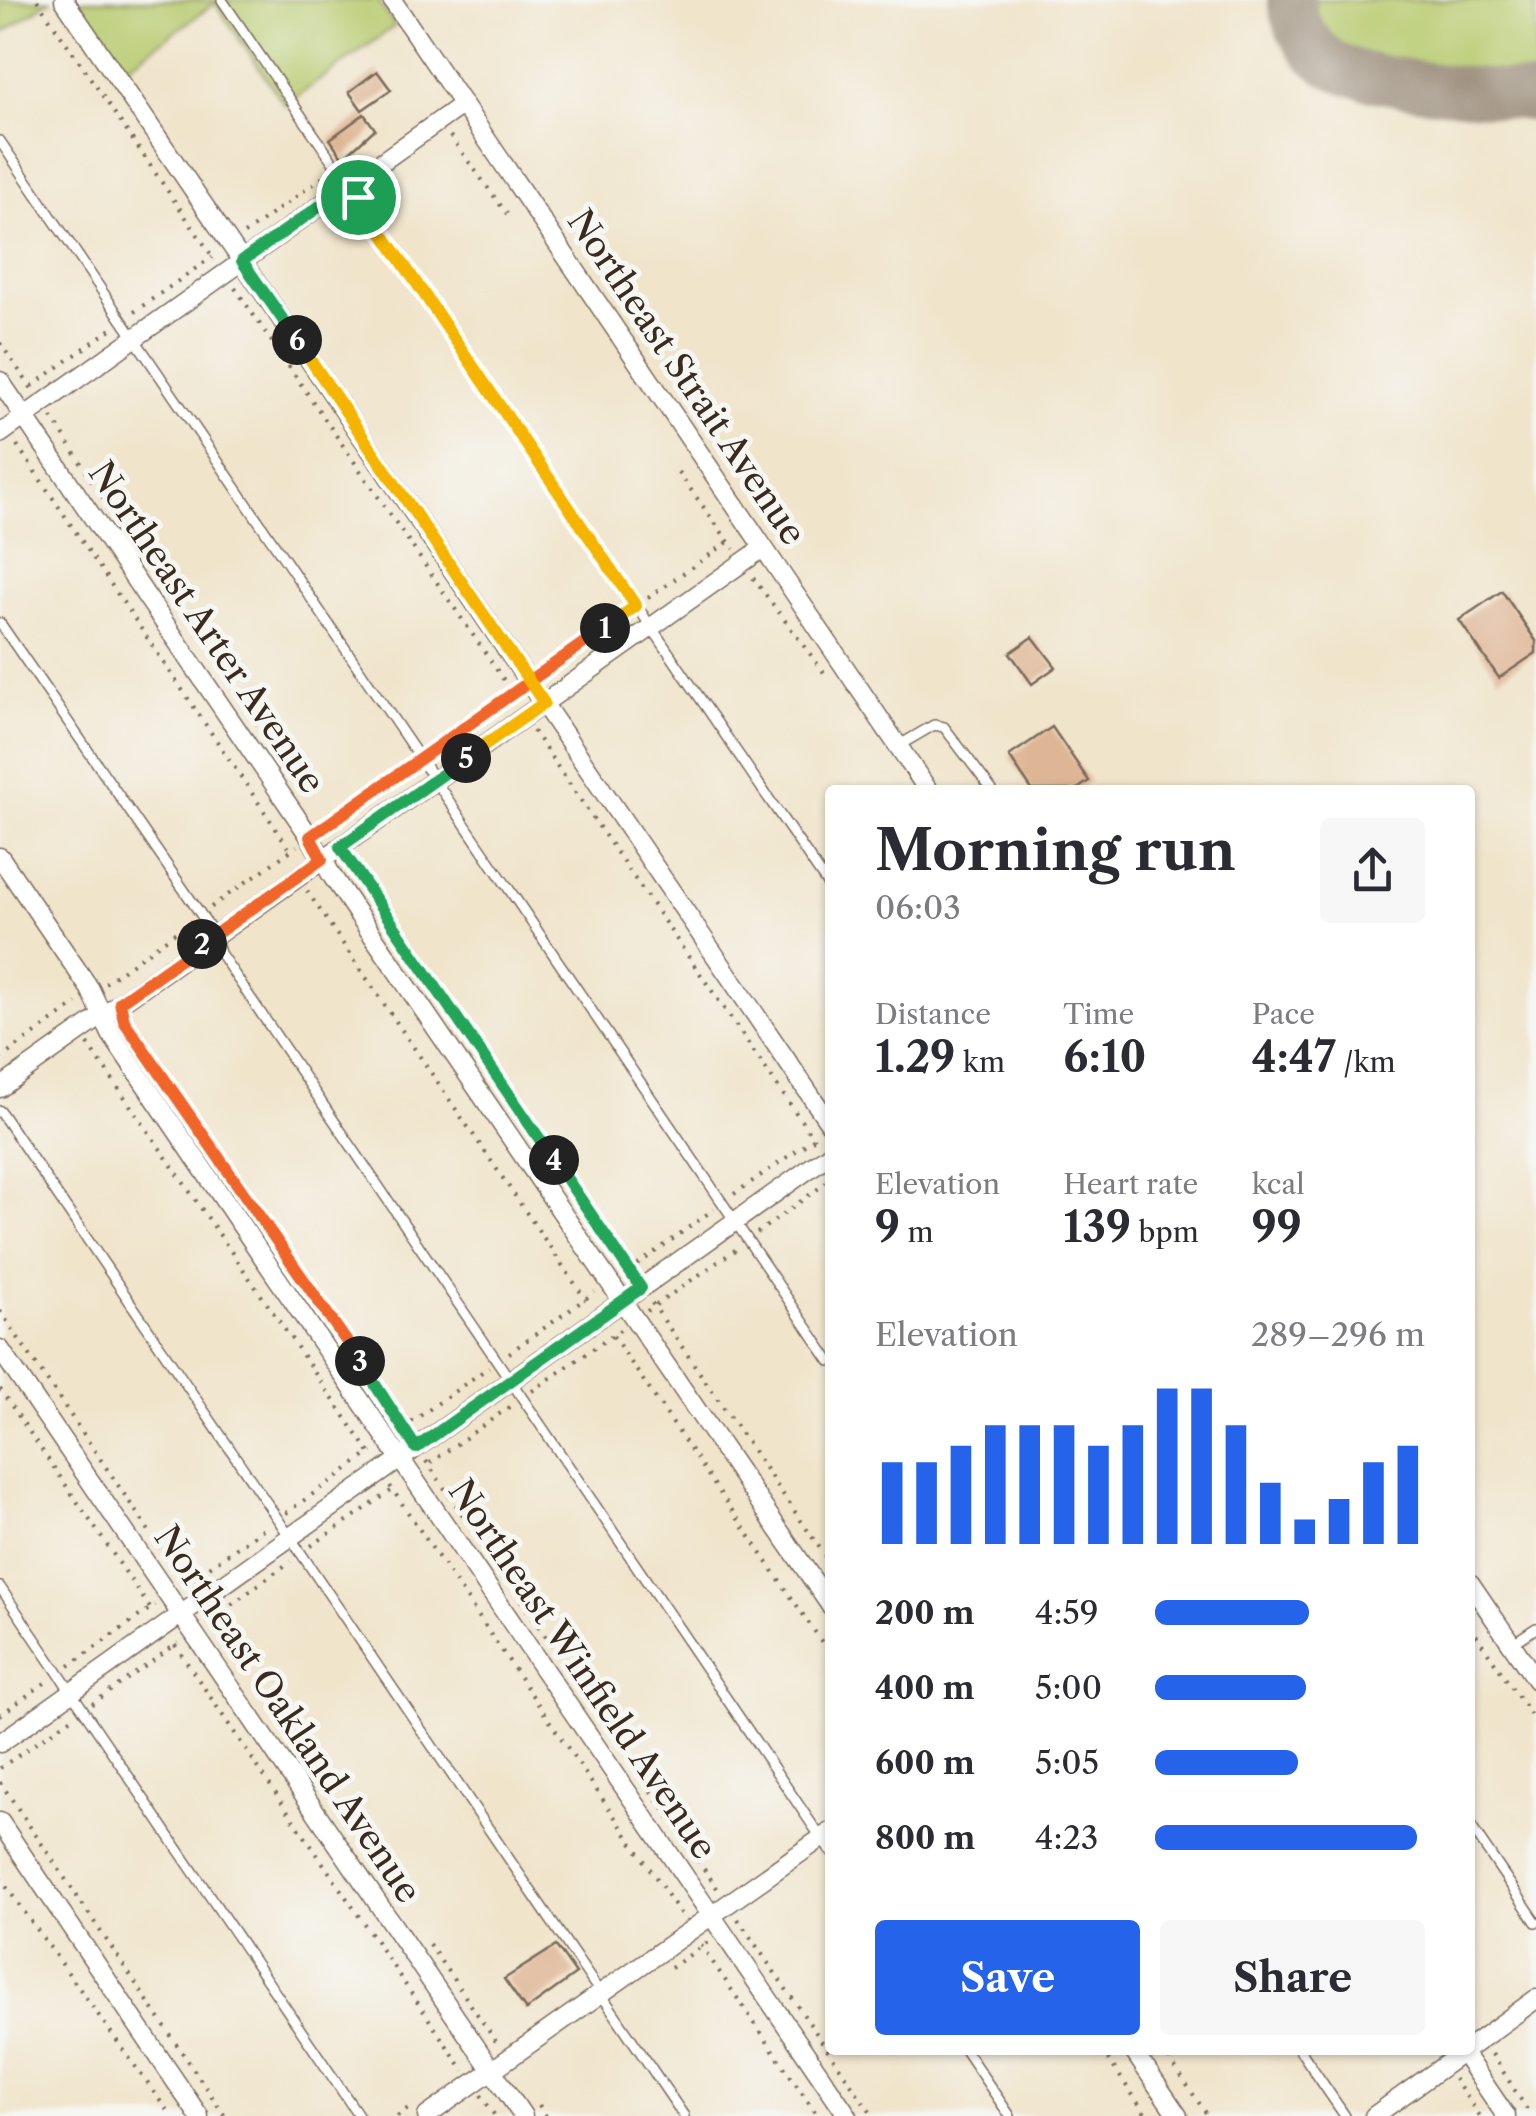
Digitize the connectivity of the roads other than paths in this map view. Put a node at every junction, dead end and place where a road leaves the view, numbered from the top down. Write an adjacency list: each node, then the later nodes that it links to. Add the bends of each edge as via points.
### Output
1 (64, 0): 7 (street)
2 (222, 0): 6 (lane)
3 (392, 0): 4 (street, Northeast Strait Avenue)
4 (462, 104): 6 (street); 12 (street, Northeast Strait Avenue)
5 (0, 141): 8 (lane)
6 (350, 185): 7 (street); 14 (lane)
7 (242, 261): 8 (street); 15 (street)
8 (136, 337): 10 (street); 17 (lane)
9 (0, 380): 10 (street, Northeast Arter Avenue)
10 (24, 416): 11 (street); 21 (street, Northeast Arter Avenue)
11 (3, 432)
12 (763, 548): 14 (street); 16 (street, Northeast Strait Avenue)
13 (0, 623): 23 (lane)
14 (650, 627): 15 (street); 22 (lane)
15 (544, 703): 17 (street); 27 (street)
16 (898, 746): 18 (street, Northeast Strait Avenue); 19 (lane, via 934,724 944,727)
17 (435, 780): 21 (street); 29 (lane)
18 (925, 785)
19 (988, 785)
20 (0, 857): 24 (street, Northeast Winfield Avenue, via 95,984)
21 (322, 859): 23 (street); 30 (street, Northeast Arter Avenue)
22 (825, 881)
23 (215, 935): 24 (street); 33 (lane, via 220,954)
24 (103, 1015): 25 (street); 34 (street, Northeast Winfield Avenue, via 388,1440)
25 (0, 1088)
26 (0, 1110): 35 (lane)
27 (825, 1126)
28 (825, 1158): 29 (street)
29 (734, 1222): 30 (street); 32 (lane)
30 (624, 1300): 33 (street); 38 (street, Northeast Arter Avenue)
31 (0, 1349): 39 (street, Northeast Oakland Avenue)
32 (825, 1354)
33 (508, 1382): 34 (street); 47 (lane)
34 (409, 1453): 35 (street); 49 (street, Northeast Winfield Avenue)
35 (290, 1537): 39 (street); 51 (lane)
36 (0, 1587): 43 (lane)
37 (1475, 1591): 41 (street)
38 (825, 1598)
39 (181, 1614): 43 (street); 59 (street, Northeast Oakland Avenue)
40 (1536, 1628): 41 (lane)
41 (1512, 1644): 42 (street)
42 (1536, 1680)
43 (72, 1692): 44 (street); 62 (lane)
44 (0, 1743)
45 (0, 1822): 61 (street)
46 (1475, 1832): 50 (lane)
47 (825, 1838)
48 (825, 1842): 49 (street)
49 (710, 1916): 51 (street); 65 (street, Northeast Winfield Avenue)
50 (1536, 1922)
51 (600, 1994): 59 (street); 64 (lane)
52 (1536, 1999): 53 (street)
53 (1475, 2043)
54 (968, 2055): 66 (lane)
55 (1136, 2055): 67 (street)
56 (1303, 2055): 68 (lane)
57 (1459, 2055): 69 (street)
58 (1472, 2055): 70 (street)
59 (491, 2070): 60 (street, Northeast Oakland Avenue); 63 (street)
60 (530, 2110)
61 (199, 2116)
62 (360, 2116)
63 (427, 2116)
64 (684, 2116)
65 (848, 2116)
66 (1010, 2116)
67 (1178, 2116)
68 (1345, 2116)
69 (1374, 2116)
70 (1506, 2116)

